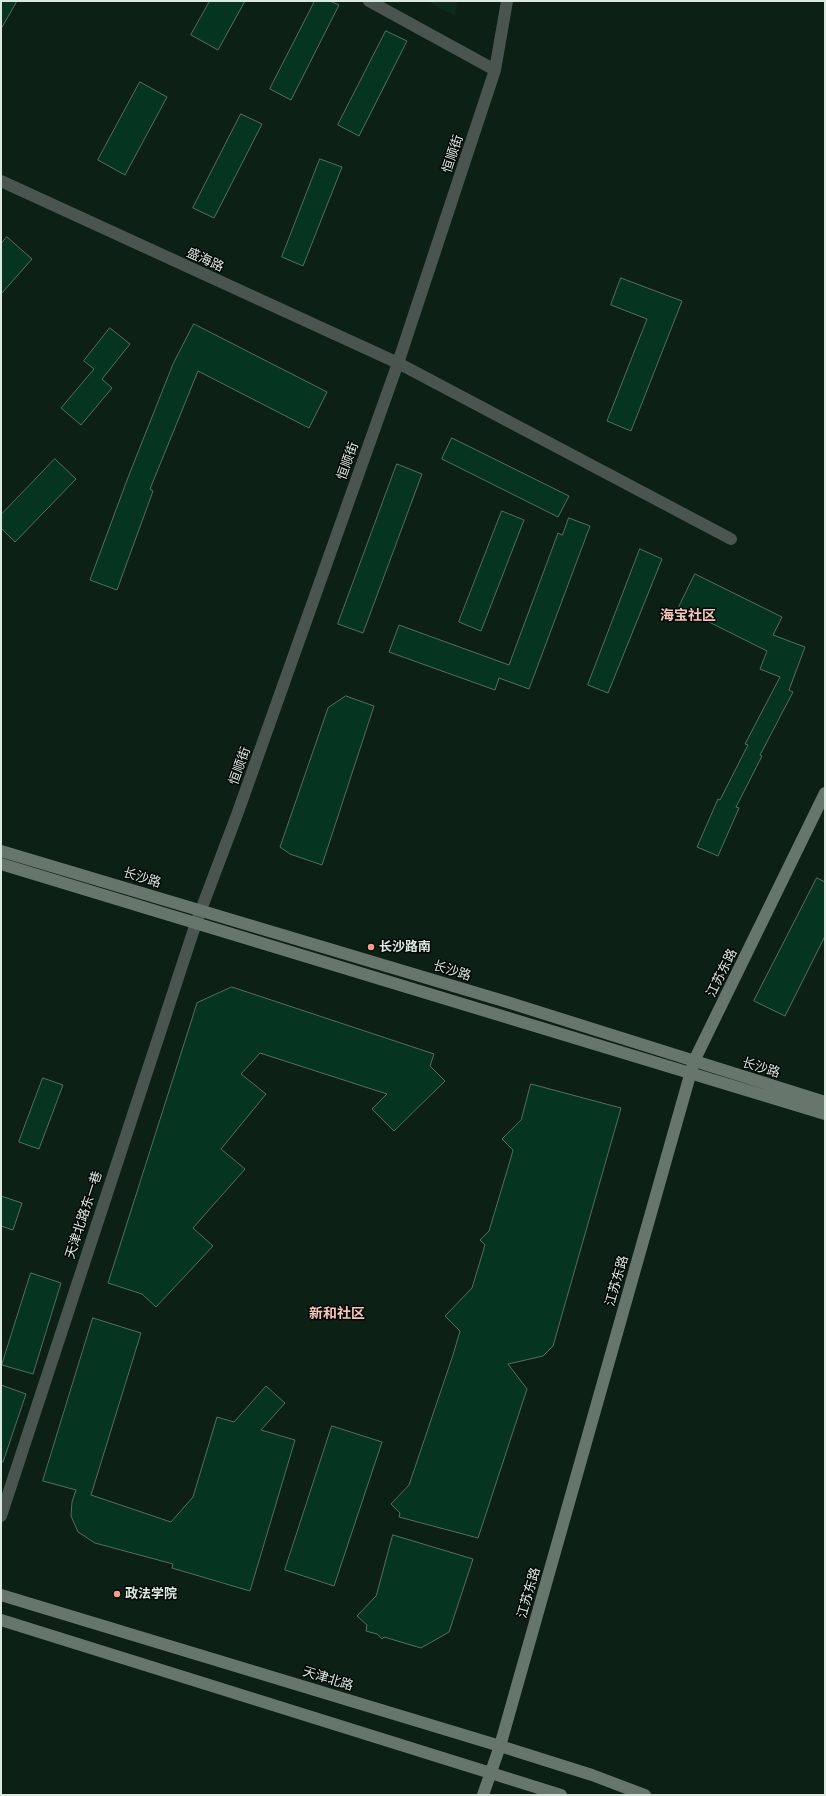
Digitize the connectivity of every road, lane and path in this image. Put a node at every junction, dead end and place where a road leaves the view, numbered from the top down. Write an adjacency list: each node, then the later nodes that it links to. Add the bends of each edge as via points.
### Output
1 (369, 1): 3 (street)
2 (507, 1): 3 (street, 恒顺街)
3 (495, 70): 5 (street, 恒顺街)
4 (1, 181): 5 (street, 盛海路)
5 (398, 363): 6 (street, 盛海路); 10 (street, 恒顺街)
6 (731, 539)
7 (825, 793): 12 (street, 江苏东路)
8 (1, 851): 10 (street, 长沙路)
9 (1, 864): 11 (street, 长沙路)
10 (201, 910): 11 (street, 恒顺街); 12 (street, 长沙路, via 507,1002)
11 (196, 923): 12 (street, 长沙路); 15 (street, 天津北路东一巷)
12 (692, 1067): 13 (street, 长沙路); 14 (street, 长沙路); 18 (street, 江苏东路)
13 (825, 1102)
14 (825, 1114)
15 (1, 1516)
16 (1, 1595): 18 (street, 天津北路)
17 (1, 1620): 19 (street)
18 (500, 1746): 19 (street, 江苏东路); 22 (street, 天津北路)
19 (490, 1772): 20 (street, 江苏东路); 21 (street)
20 (483, 1795)
21 (560, 1795)
22 (645, 1795)

